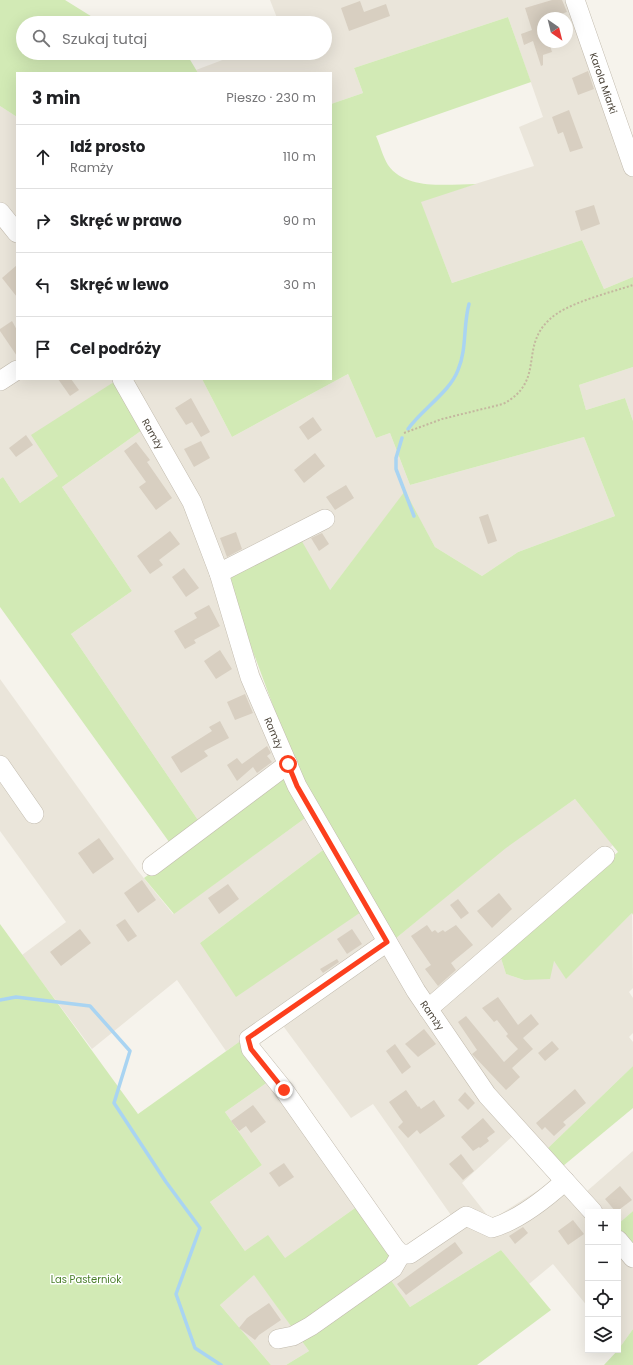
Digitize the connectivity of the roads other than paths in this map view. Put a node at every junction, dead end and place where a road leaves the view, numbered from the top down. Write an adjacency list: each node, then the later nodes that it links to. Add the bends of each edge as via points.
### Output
1 (575, 0): 2 (street, Karola Miarki)
2 (633, 166)
3 (0, 212): 4 (street)
4 (16, 232)
5 (16, 371): 7 (street)
6 (123, 380): 9 (street, Ramży, via 192,502)
7 (0, 381)
8 (325, 519): 9 (street)
9 (220, 573): 10 (street, Ramży, via 250,677)
10 (288, 764): 14 (street); 15 (street, Ramży, via 297,786)
11 (0, 765): 12 (street)
12 (34, 814)
13 (605, 856): 16 (street)
14 (152, 866)
15 (387, 942): 16 (street, Ramży); 20 (street, via 248,1038 251,1049 284,1090 395,1248)
16 (428, 1010): 17 (street, Ramży, via 487,1095)
17 (565, 1181): 18 (street, Ramży); 20 (street, via 547,1197 503,1224 492,1228 466,1216 410,1254)
18 (590, 1209)
19 (621, 1244): 21 (street)
20 (402, 1254): 22 (street, via 393,1268 311,1326 293,1336)
21 (633, 1258)
22 (278, 1339)

